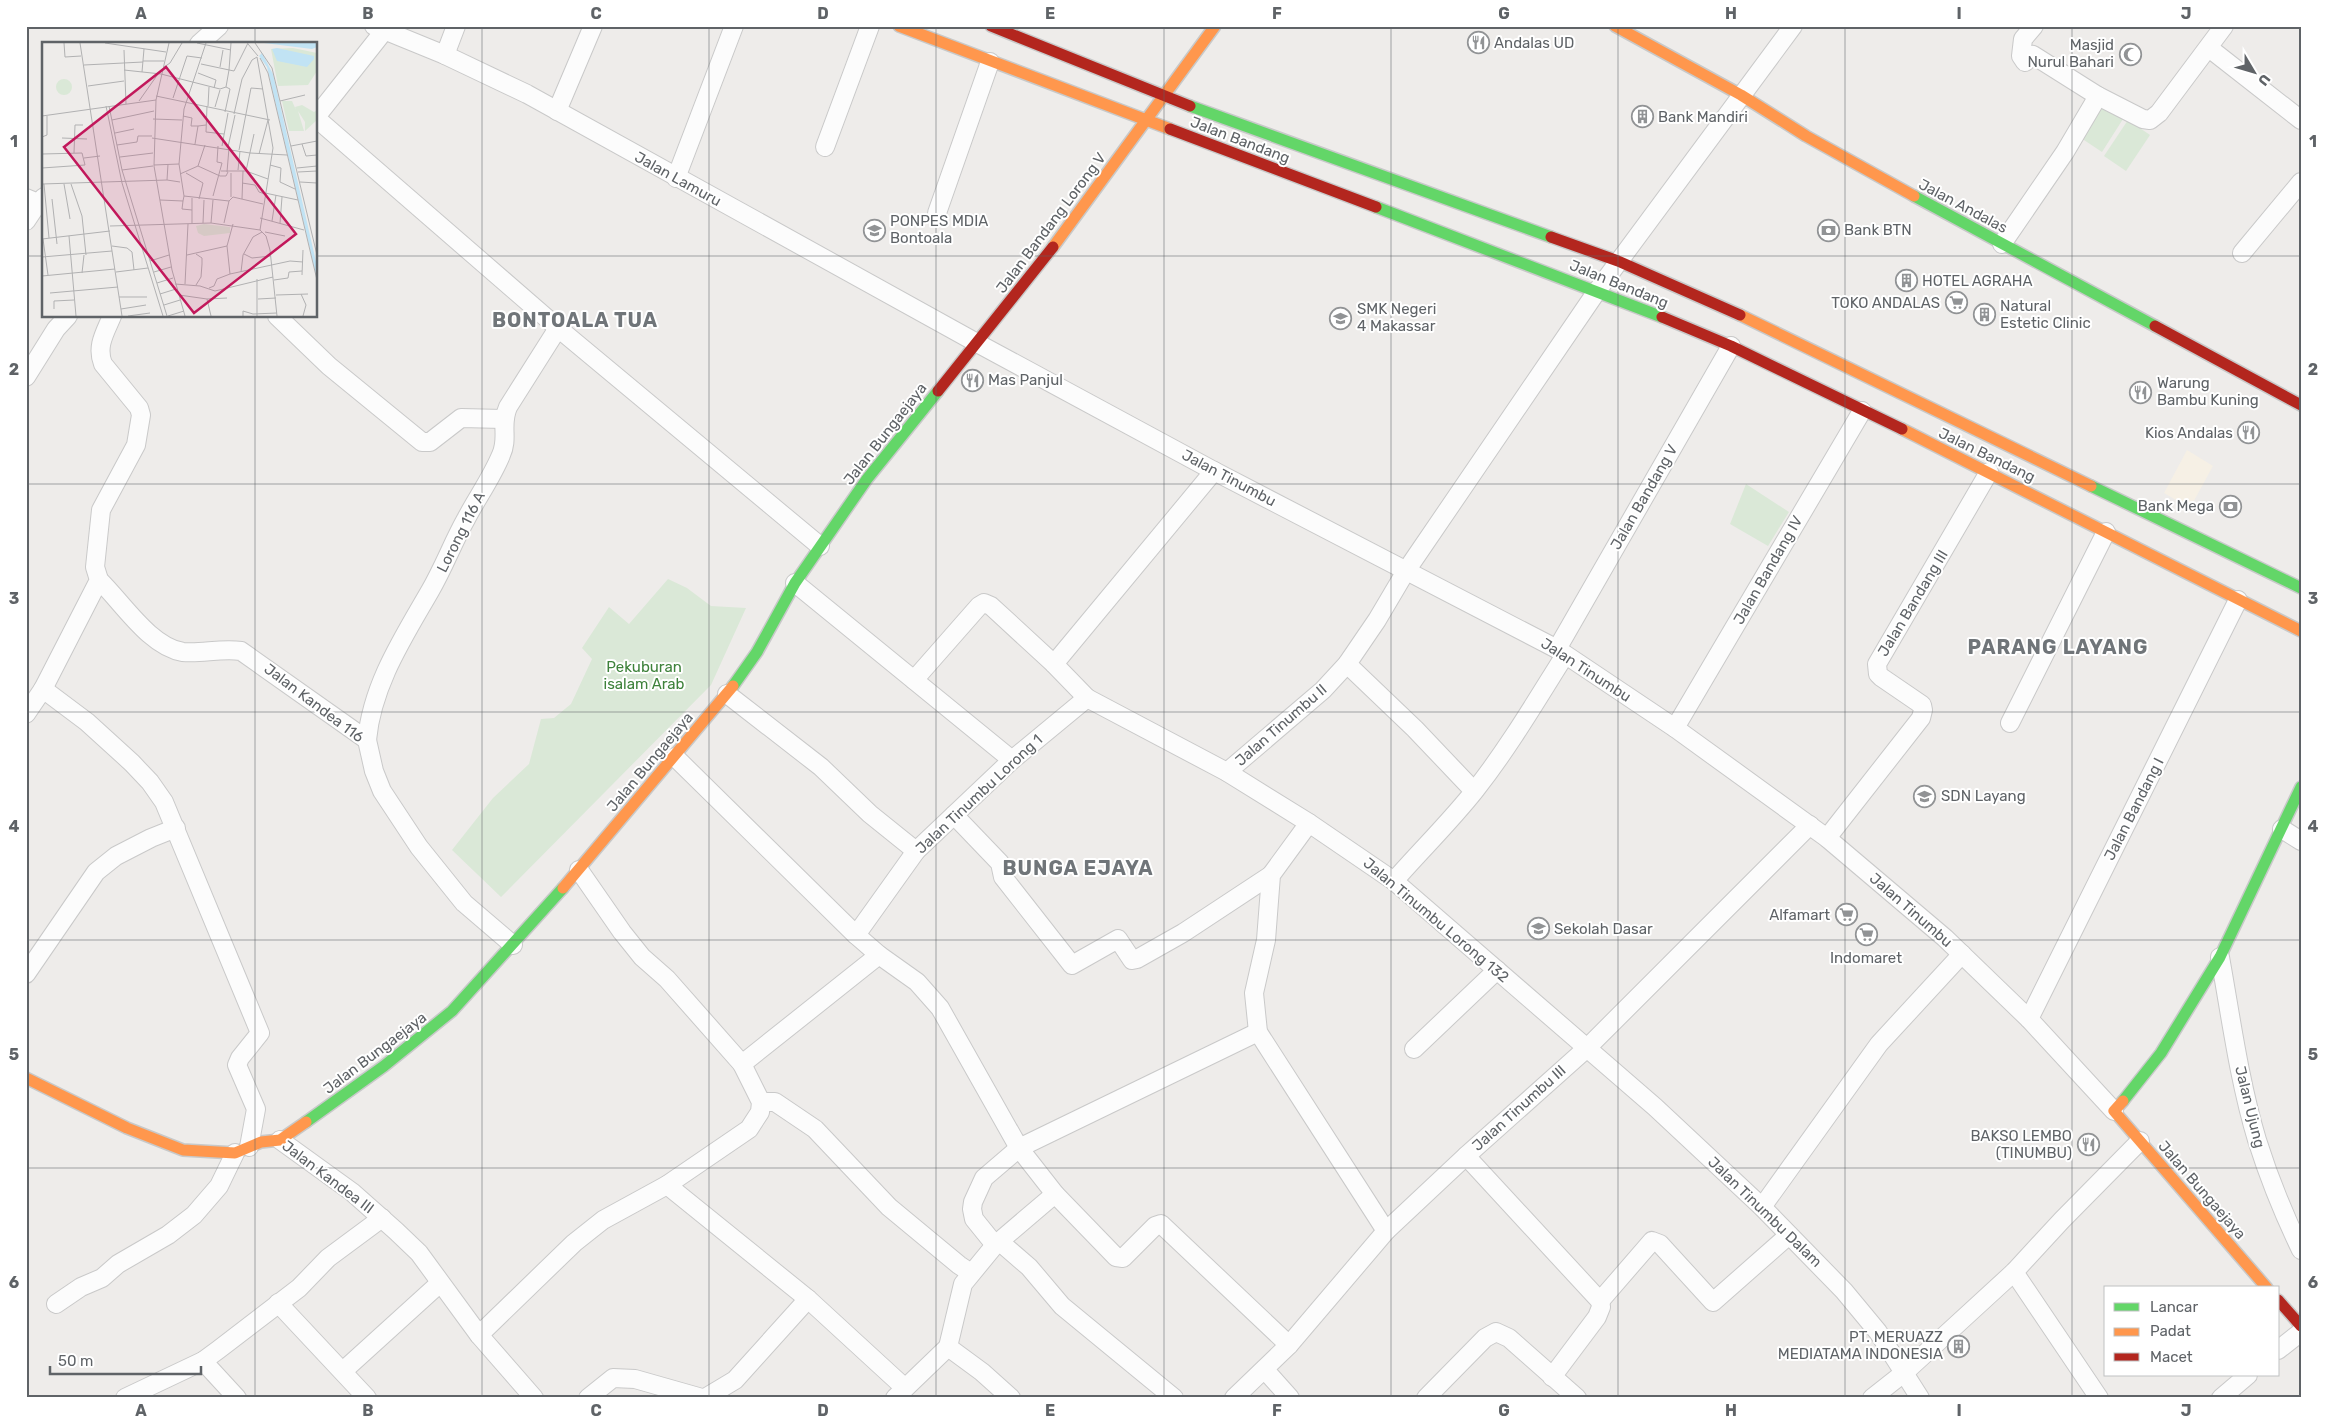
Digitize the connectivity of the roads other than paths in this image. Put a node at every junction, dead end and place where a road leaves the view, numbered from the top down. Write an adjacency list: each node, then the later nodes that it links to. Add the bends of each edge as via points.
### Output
1 (218, 26): 14 (street)
2 (456, 26): 16 (street)
3 (593, 26): 21 (street)
4 (734, 26): 27 (street)
5 (870, 26): 26 (street)
6 (899, 26): 17 (main road, Jalan Bandang)
7 (991, 26): 20 (main road, Jalan Bandang)
8 (1215, 26): 20 (main road)
9 (1615, 26): 18 (main road, Jalan Andalas)
10 (1793, 26): 18 (street, Jalan Tinumbu II)
11 (2034, 26): 19 (street, via 2023,40 2023,60 2025,62 2033,55)
12 (2224, 26): 15 (street)
13 (379, 29): 16 (street, Jalan Lamuru); 22 (street)
14 (201, 42)
15 (2209, 48): 19 (street, via 2153,119 2143,119); 24 (street)
16 (445, 55): 21 (street, Jalan Lamuru)
17 (990, 62): 25 (main road, Jalan Bandang); 30 (street)
18 (1741, 95): 32 (main road, Jalan Andalas, via 1806,136); 34 (street, Jalan Tinumbu II)
19 (2098, 96): 32 (street, via 2065,152)
20 (1164, 97): 25 (main road); 34 (main road, Jalan Bandang)
21 (557, 111): 27 (street, Jalan Lamuru)
22 (318, 115)
23 (318, 120): 39 (street)
24 (2301, 120)
25 (1147, 121): 35 (main road, Jalan Bandang); 40 (main road, Jalan Bandang Lorong V)
26 (825, 147)
27 (676, 178): 40 (street, Jalan Lamuru)
28 (2301, 182): 33 (street)
29 (36, 200): 31 (street)
30 (937, 213)
31 (26, 221)
32 (2002, 244): 43 (main road, Jalan Andalas)
33 (2242, 253)
34 (1618, 261): 35 (street, Jalan Tinumbu II); 53 (main road, Jalan Bandang, via 1734,312)
35 (1597, 290): 41 (main road, Jalan Bandang); 50 (street, Jalan Tinumbu II)
36 (66, 318): 42 (street, via 56,328)
37 (111, 318): 51 (street, via 99,355 139,408 141,427 136,445 101,510 95,567)
38 (279, 318): 45 (street, via 336,372 422,442 430,442 461,418)
39 (558, 328): 45 (street); 49 (street)
40 (978, 343): 46 (street, Jalan Tinumbu); 49 (main road, Jalan Bungaejaya, via 882,458)
41 (1731, 346): 44 (main road, Jalan Bandang); 56 (street, Jalan Bandang V)
42 (26, 377)
43 (2301, 405)
44 (1862, 411): 47 (main road, Jalan Bandang); 65 (street, Jalan Bandang IV)
45 (503, 419): 66 (street, Lorong 116 A, via 506,438 502,454 438,577 393,654 369,716)
46 (1214, 471): 50 (street, Jalan Tinumbu); 57 (street)
47 (1989, 472): 48 (main road, Jalan Bandang); 77 (street, Jalan Bandang III, via 1877,664 1881,677 1922,705 1921,718)
48 (2106, 532): 54 (main road, Jalan Bandang); 64 (street)
49 (820, 546): 52 (main road, Jalan Bungaejaya)
50 (1406, 571): 56 (street, Jalan Tinumbu); 58 (street, Jalan Tinumbu II)
51 (99, 580): 60 (street); 66 (street, Jalan Kandea 116, via 136,621 163,644 184,652 241,651)
52 (795, 583): 59 (street); 61 (main road, Jalan Bungaejaya, via 757,652)
53 (2301, 588)
54 (2238, 600): 55 (main road, Jalan Bandang); 90 (street, Jalan Bandang I)
55 (2301, 631)
56 (1561, 652): 65 (street, Jalan Tinumbu); 71 (street, Jalan Bandang V, via 1527,719)
57 (1054, 664): 59 (street, via 984,603); 62 (street)
58 (1347, 664): 69 (street, Jalan Tinumbu II, via 1323,690); 71 (street)
59 (914, 680): 68 (street)
60 (43, 689): 63 (street); 75 (street, via 87,722 138,769 164,802)
61 (727, 694): 67 (main road, Jalan Bungaejaya); 79 (street, via 821,767 870,814)
62 (1088, 698): 68 (street, Jalan Tinumbu Lorong 1); 69 (street, Jalan Tinumbu II)
63 (26, 714)
64 (2010, 723)
65 (1675, 728): 74 (street, Jalan Tinumbu)
66 (367, 740): 84 (street, Jalan Kandea 116, via 382,791 419,847 464,903)
67 (676, 756): 80 (main road, Jalan Bungaejaya); 83 (street)
68 (1012, 760): 72 (street, Jalan Tinumbu Lorong 1)
69 (1227, 772): 73 (street, Jalan Tinumbu Lorong 132)
70 (2301, 787): 76 (main road)
71 (1474, 791): 82 (street, Jalan Bandang V)
72 (954, 815): 79 (street, Jalan Tinumbu Lorong 1); 81 (street, via 1000,863 1003,877 1072,965 1118,938 1132,960 1137,959)
73 (1309, 823): 81 (street); 82 (street, Jalan Tinumbu Lorong 132)
74 (1810, 825): 77 (street, Jalan Tinumbu); 92 (street, Jalan Tinumbu III)
75 (176, 828): 89 (street, via 116,856 96,872); 101 (street, via 260,1029 237,1065 256,1109)
76 (2282, 829): 78 (street); 87 (main road)
77 (1827, 838): 85 (street, Jalan Tinumbu)
78 (2301, 841)
79 (916, 851): 83 (street, Jalan Tinumbu Lorong 1)
80 (580, 870): 84 (main road, Jalan Bungaejaya); 94 (street, via 642,957 672,985)
81 (1271, 875): 91 (street, via 1266,934 1254,992)
82 (1394, 881): 88 (street, Jalan Tinumbu Lorong 132)
83 (856, 935): 86 (street)
84 (513, 945): 98 (main road, Jalan Bungaejaya, via 476,987 426,1034)
85 (1962, 954): 90 (street, Jalan Tinumbu); 105 (street, via 1879,1044)
86 (879, 955): 94 (street); 100 (street, via 911,977 940,1008)
87 (2220, 957): 97 (main road, via 2161,1053); 110 (street, Jalan Ujung, via 2237,1057 2257,1139)
88 (1497, 970): 92 (street, Jalan Tinumbu Lorong 132); 93 (street)
89 (26, 974)
90 (2029, 1019): 97 (street, Jalan Tinumbu)
91 (1258, 1032): 100 (street); 107 (street)
92 (1586, 1048): 102 (street, Jalan Tinumbu III); 105 (street, Jalan Tinumbu Dalam)
93 (1414, 1049)
94 (742, 1064): 96 (street)
95 (26, 1078): 101 (main road, Jalan Kandea III, via 126,1128 182,1150)
96 (761, 1102): 103 (street, via 760,1112 749,1129); 112 (street, via 775,1102 815,1130 889,1207)
97 (2114, 1111): 99 (main road, Jalan Bungaejaya)
98 (280, 1140): 101 (main road, Jalan Kandea III, via 261,1142); 106 (street, Jalan Kandea III)
99 (2140, 1141): 111 (street); 114 (main road, Jalan Bungaejaya)
100 (1019, 1148): 104 (street); 109 (street, via 984,1178 973,1202 974,1219)
101 (242, 1150): 119 (street, via 219,1186 194,1215 168,1235 118,1264 102,1278)
102 (1466, 1156): 107 (street, Jalan Tinumbu III); 116 (street)
103 (667, 1185): 115 (street); 122 (street, via 603,1220 574,1243)
104 (1056, 1194): 109 (street); 123 (street, via 1120,1259 1155,1226 1162,1224)
105 (1762, 1207): 108 (street, Jalan Tinumbu Dalam)
106 (382, 1218): 113 (street, Jalan Kandea III, via 418,1253); 118 (street, via 328,1258 299,1288)
107 (1386, 1231): 123 (street, Jalan Tinumbu III)
108 (1789, 1235): 116 (street, via 1713,1302 1660,1244 1652,1241); 129 (street, Jalan Tinumbu Dalam, via 1844,1291)
109 (997, 1244): 112 (street); 140 (street, via 1029,1267 1062,1306)
110 (2301, 1250)
111 (2014, 1272): 129 (street); 147 (street)
112 (971, 1273): 124 (street, via 963,1284)
113 (440, 1283): 122 (street, Jalan Kandea III); 128 (street)
114 (2265, 1286)
115 (808, 1298): 132 (street); 138 (street, via 735,1380)
116 (1600, 1301): 131 (street, via 1597,1317)
117 (2280, 1302): 120 (main road)
118 (278, 1303): 126 (street); 128 (street)
119 (56, 1304)
120 (2301, 1326)
121 (2301, 1332): 125 (street)
122 (479, 1335): 136 (street, Jalan Kandea III)
123 (1289, 1345): 127 (street, Jalan Tinumbu III)
124 (948, 1348): 132 (street); 139 (street)
125 (2280, 1348)
126 (203, 1361): 133 (street); 134 (street)
127 (1265, 1370): 141 (street, Jalan Tinumbu III); 142 (street)
128 (343, 1371): 135 (street)
129 (1905, 1372): 145 (street); 146 (street, Jalan Tinumbu Dalam)
130 (2247, 1376): 148 (street)
131 (1552, 1377): 143 (street, via 1509,1338 1493,1332); 144 (street)
132 (900, 1393)
133 (125, 1398)
134 (236, 1398)
135 (367, 1398)
136 (534, 1398)
137 (588, 1398): 138 (street, via 613,1378 635,1379)
138 (704, 1398)
139 (1011, 1398)
140 (1174, 1398)
141 (1234, 1398)
142 (1290, 1398)
143 (1426, 1398)
144 (1577, 1398)
145 (1872, 1398)
146 (1920, 1398)
147 (2099, 1398)
148 (2220, 1398)

